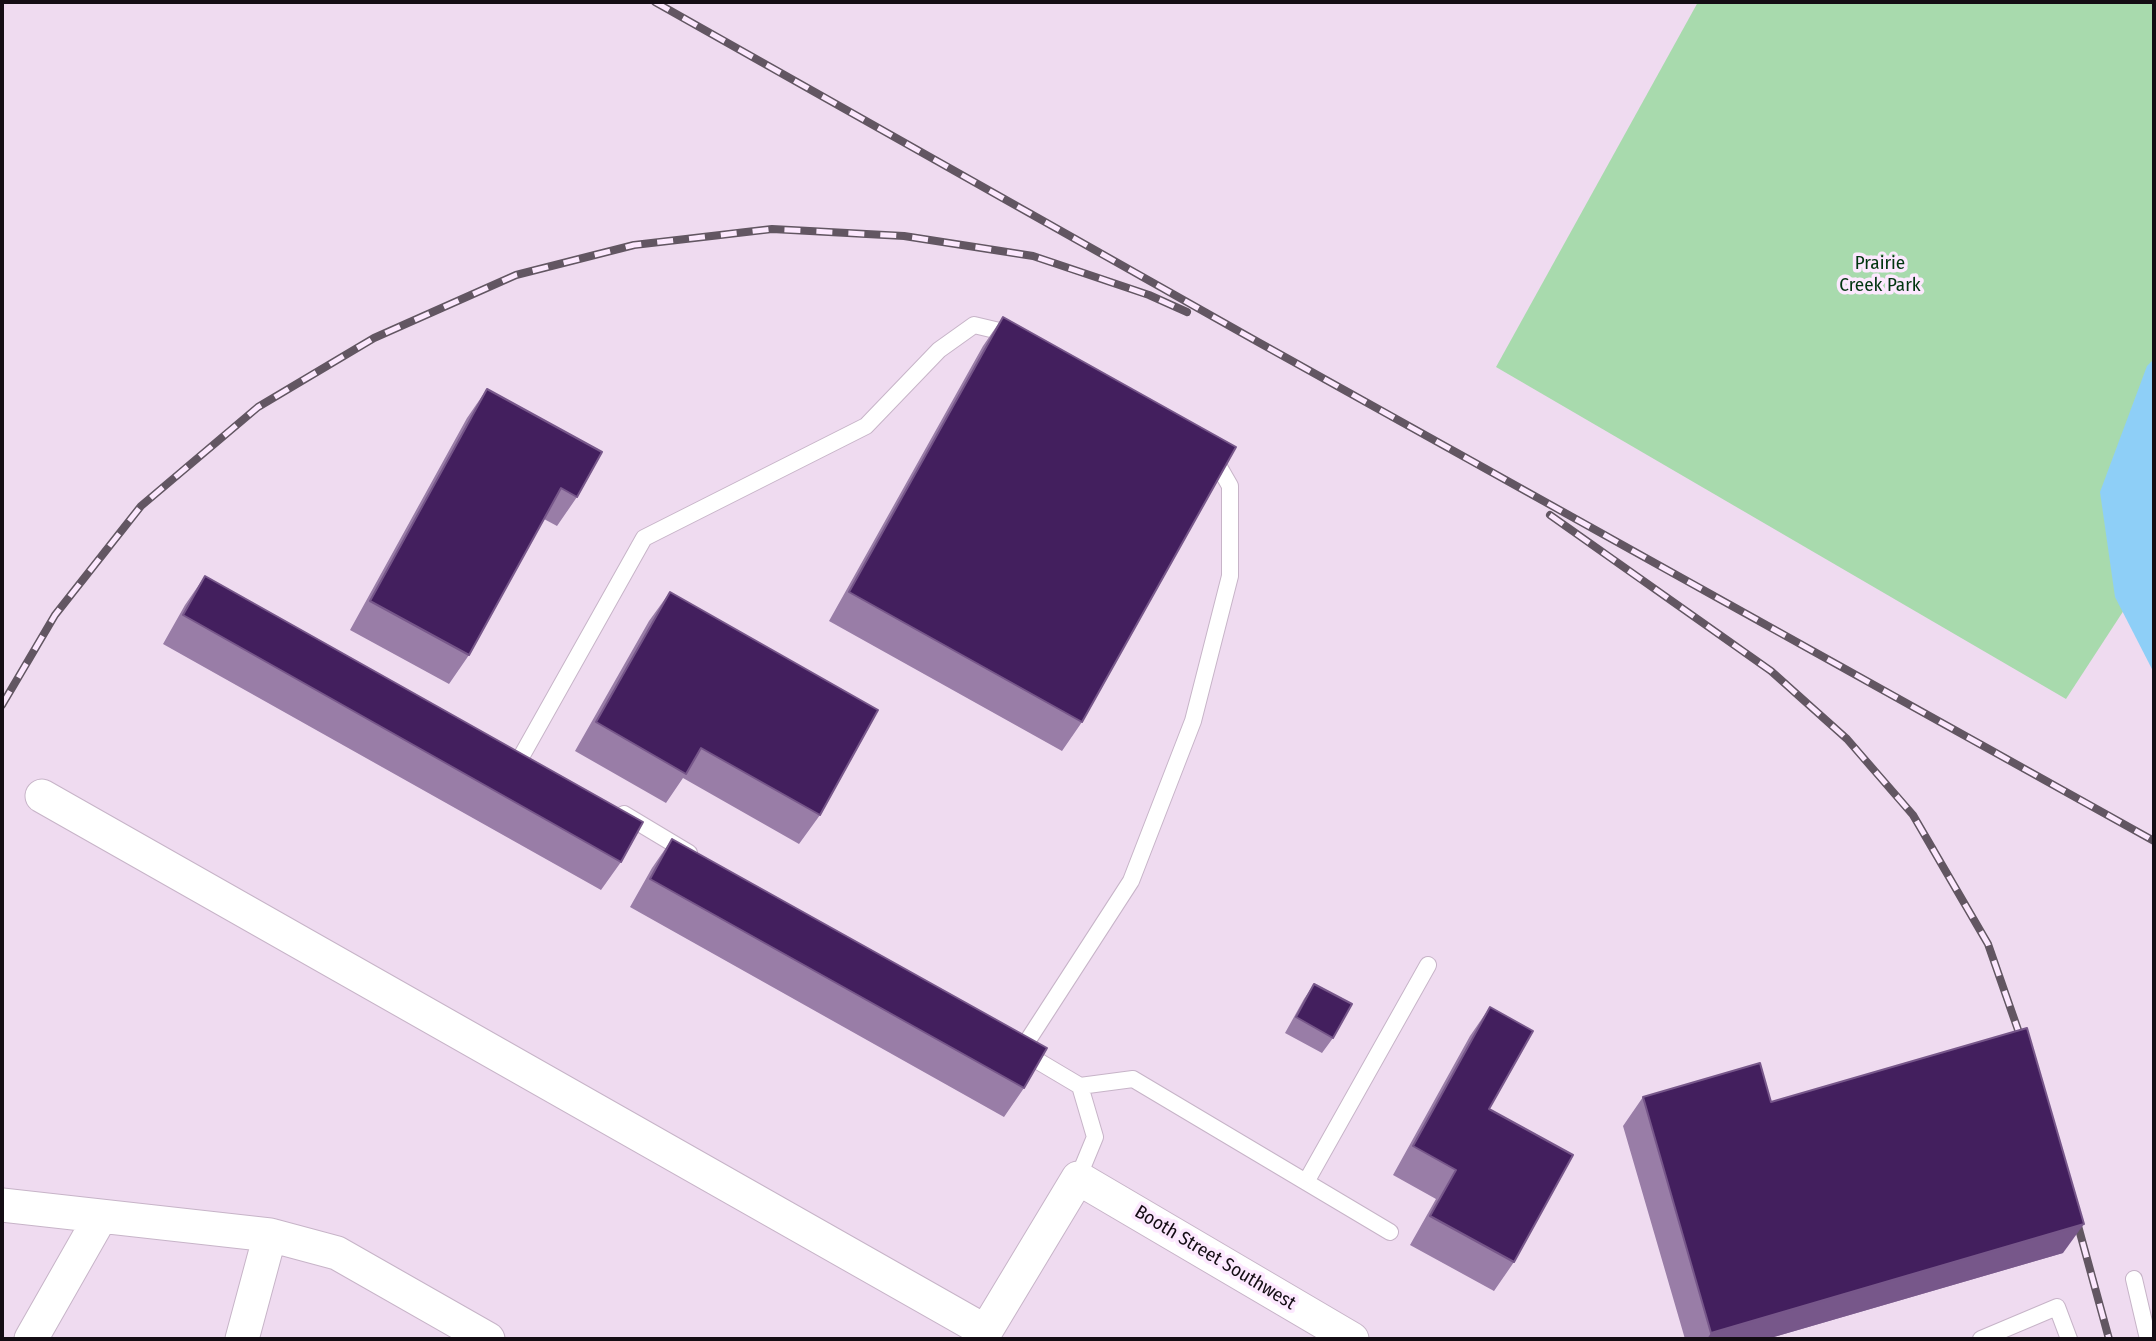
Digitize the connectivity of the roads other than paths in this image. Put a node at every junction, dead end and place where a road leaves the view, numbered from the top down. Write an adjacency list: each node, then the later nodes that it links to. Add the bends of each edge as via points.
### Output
1 (1022, 337): 3 (lane, via 974,326 939,350 866,426 644,538)
2 (1199, 438): 8 (lane, via 1230,486 1230,576 1193,721 1131,881 1015,1047)
3 (521, 757)
4 (42, 796): 16 (street)
5 (606, 804): 6 (lane)
6 (701, 860)
7 (1428, 965): 10 (lane)
8 (1080, 1086): 9 (lane, via 1095,1137); 10 (lane, via 1133,1079)
9 (1078, 1178): 16 (street); 20 (street, Booth Street Southwest)
10 (1306, 1182): 13 (lane)
11 (2, 1205): 12 (street)
12 (101, 1216): 14 (street); 17 (street)
13 (1390, 1232)
14 (270, 1234): 18 (street); 19 (street, via 337,1253)
15 (2134, 1279): 23 (lane)
16 (983, 1335)
17 (31, 1339)
18 (242, 1339)
19 (488, 1339)
20 (1353, 1339)
21 (1981, 1339): 22 (lane, via 2057,1307)
22 (2068, 1339)
23 (2148, 1339)

